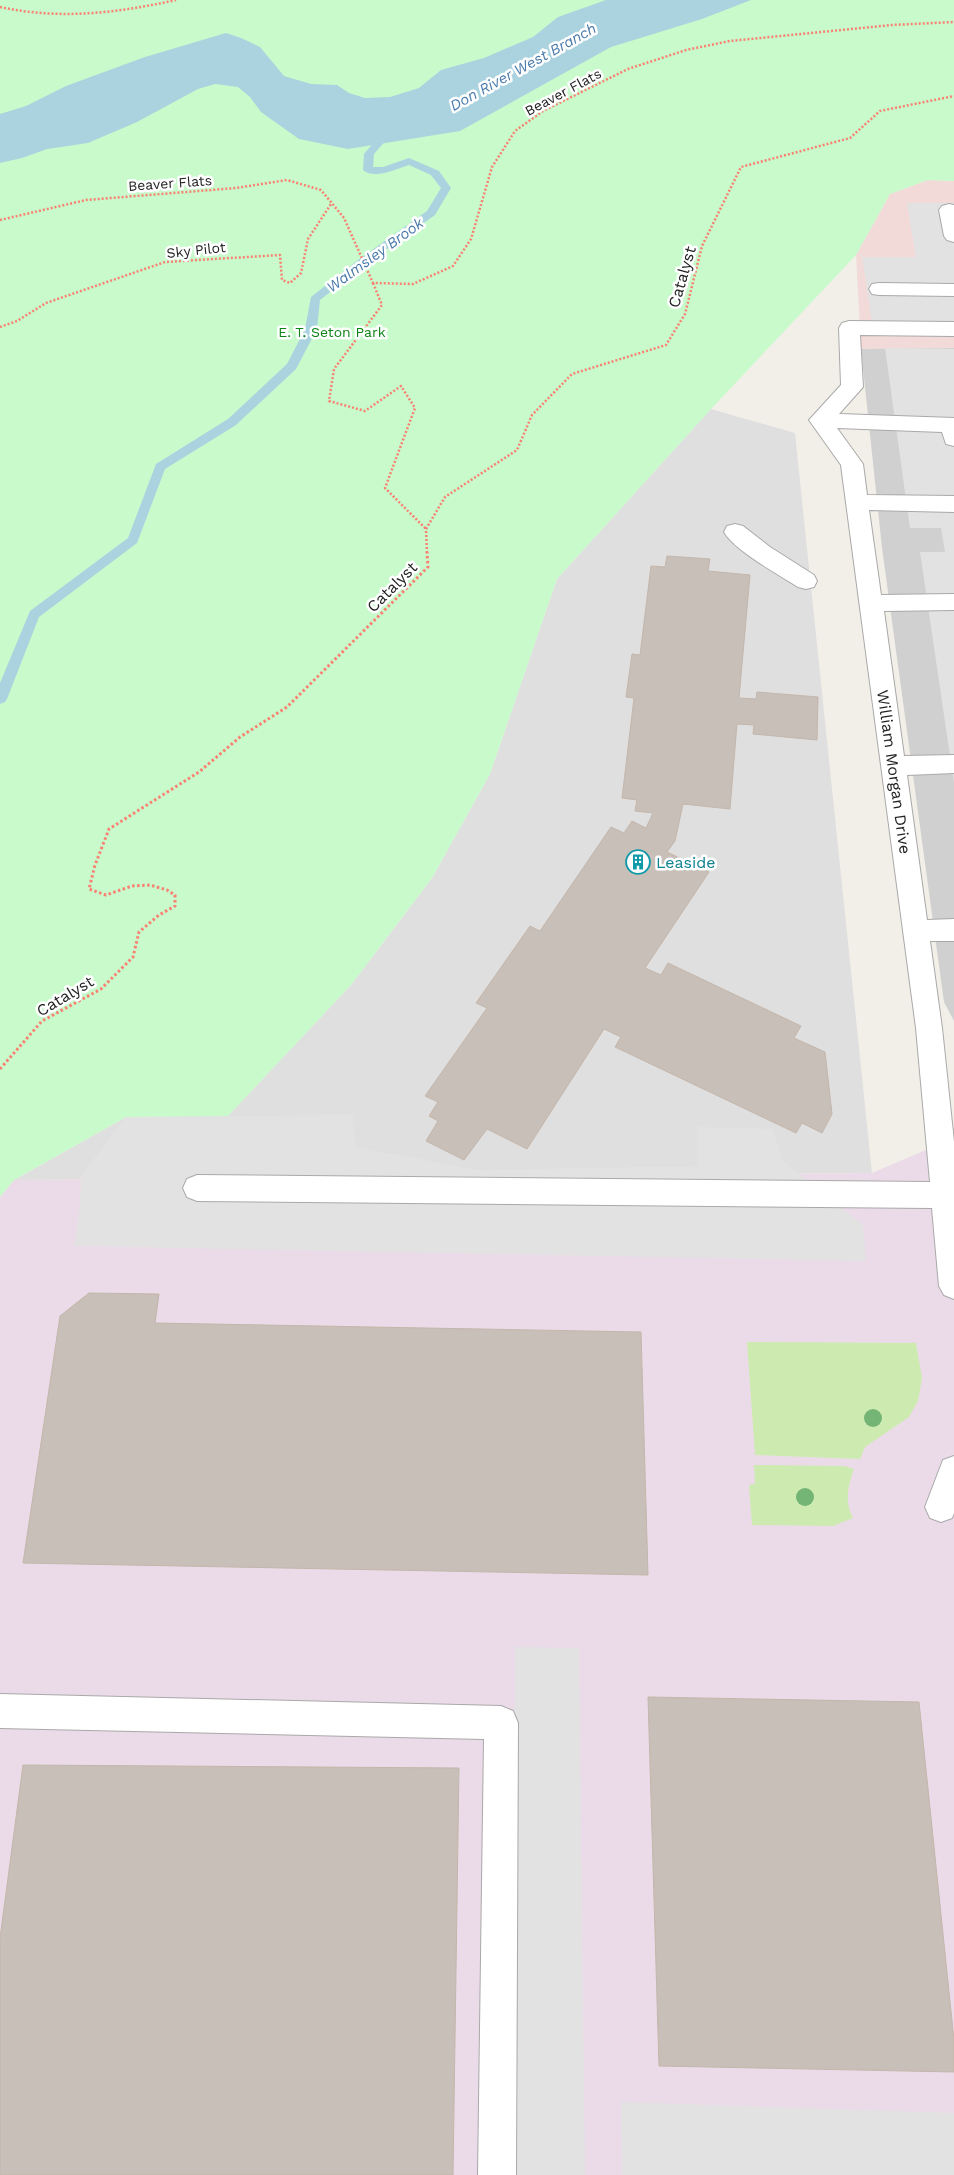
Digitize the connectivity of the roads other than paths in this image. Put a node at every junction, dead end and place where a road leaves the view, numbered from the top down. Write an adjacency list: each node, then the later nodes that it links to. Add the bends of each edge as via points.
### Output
1 (949, 210): 2 (street)
2 (954, 236)
3 (879, 290): 4 (street)
4 (954, 290)
5 (954, 329): 6 (street, via 849,328 852,388)
6 (820, 420): 7 (street, via 952,425); 8 (street, William Morgan Drive, via 852,464)
7 (954, 438)
8 (857, 502): 9 (street); 13 (street, William Morgan Drive)
9 (954, 504)
10 (735, 532): 11 (street)
11 (806, 581)
12 (954, 602): 13 (street)
13 (871, 603): 15 (street, William Morgan Drive)
14 (954, 764): 15 (street)
15 (892, 766): 17 (street, William Morgan Drive)
16 (954, 930): 17 (street)
17 (916, 931): 18 (street, William Morgan Drive)
18 (944, 1079): 20 (street, William Morgan Drive)
19 (197, 1188): 20 (street)
20 (946, 1195): 21 (street, William Morgan Drive)
21 (954, 1286)
22 (954, 1472): 23 (street)
23 (941, 1507)
24 (0, 1711): 25 (street, via 501,1723)
25 (497, 2175)

